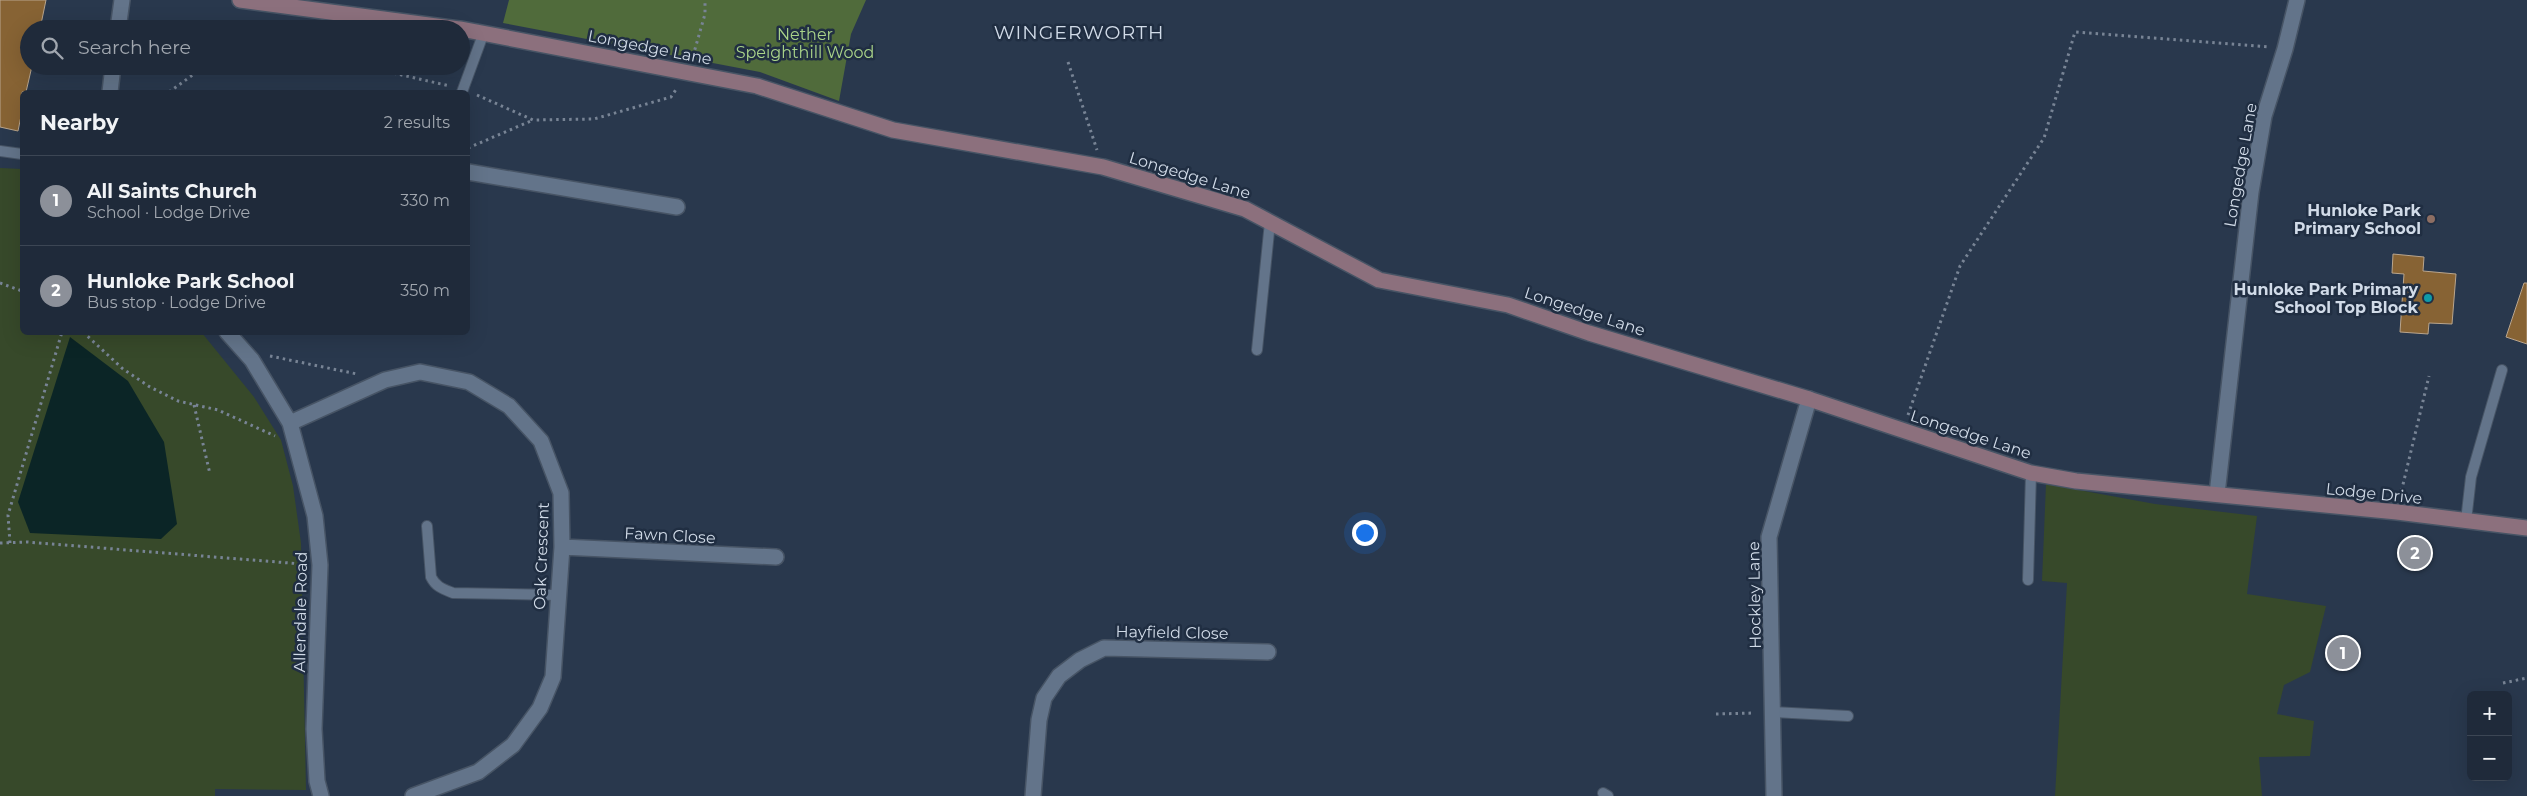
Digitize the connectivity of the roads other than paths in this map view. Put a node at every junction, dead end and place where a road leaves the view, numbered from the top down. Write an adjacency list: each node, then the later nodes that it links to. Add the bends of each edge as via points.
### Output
1 (122, 0): 5 (street)
2 (240, 0): 4 (street, Longedge Lane)
3 (2297, 0): 25 (street, Longedge Lane, via 2264,116 2251,192)
4 (258, 2): 6 (street, Longedge Lane)
5 (119, 20)
6 (393, 20)
7 (470, 30): 8 (street, Longedge Lane)
8 (484, 32): 9 (lane); 18 (street, Longedge Lane, via 757,86 893,130 1103,167 1245,209)
9 (470, 70)
10 (112, 75): 12 (street)
11 (468, 75): 13 (lane)
12 (110, 90)
13 (462, 90)
14 (0, 151): 15 (lane)
15 (20, 154)
16 (470, 172): 17 (street)
17 (677, 207)
18 (1270, 222): 20 (lane); 22 (street, Longedge Lane, via 1379,280 1508,305 1589,333)
19 (230, 335): 23 (street, Allendale Road, via 252,360)
20 (1257, 350)
21 (2502, 370): 26 (lane, via 2471,477)
22 (1809, 399): 24 (street, Longedge Lane); 34 (street, Hockley Lane, via 1769,537)
23 (290, 423): 29 (street, Oak Crescent, via 385,380 420,372 469,382 509,406 541,441 561,493); 36 (street, Allendale Road, via 316,516 320,565 314,729)
24 (2031, 473): 25 (street, Longedge Lane, via 2076,481); 31 (lane)
25 (2217, 494): 26 (street, Lodge Drive)
26 (2466, 520): 28 (street, Lodge Drive)
27 (427, 526): 32 (lane, via 431,577 442,588 453,593)
28 (2527, 528)
29 (562, 547): 30 (street, Fawn Close); 32 (street, Oak Crescent)
30 (776, 557)
31 (2028, 580)
32 (558, 595): 37 (street, Oak Crescent, via 553,677 540,708 513,746 478,772)
33 (1268, 652): 38 (street, Hayfield Close, via 1104,648 1080,660 1059,676 1044,698 1039,720)
34 (1774, 712): 35 (lane); 39 (street, Hockley Lane)
35 (1848, 716)
36 (321, 796)
37 (413, 796)
38 (1033, 796)
39 (1774, 796)

